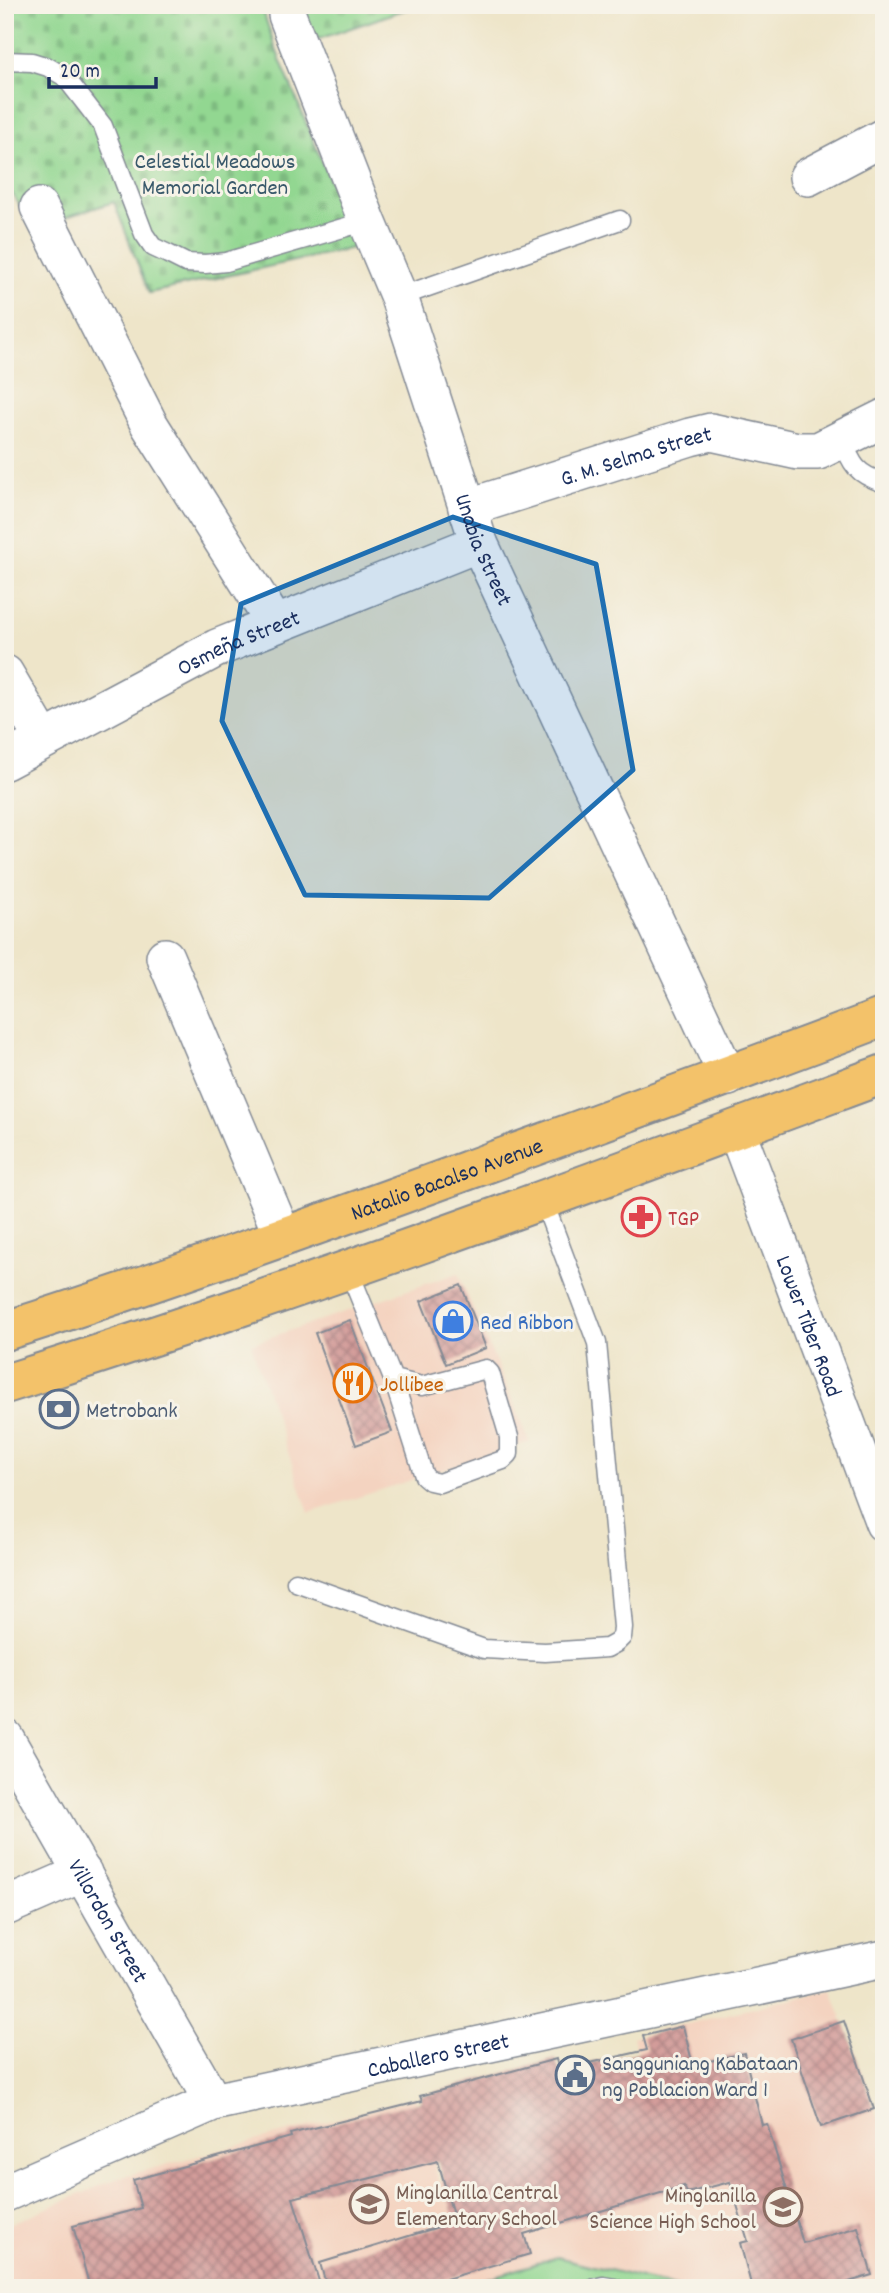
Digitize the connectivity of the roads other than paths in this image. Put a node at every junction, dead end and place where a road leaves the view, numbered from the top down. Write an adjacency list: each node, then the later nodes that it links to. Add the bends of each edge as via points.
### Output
1 (287, 8): 7 (street, Unabia Street)
2 (5, 61): 7 (lane, via 32,62 65,77 103,126 144,234 153,247 186,263 226,262)
3 (884, 137): 4 (street)
4 (808, 177)
5 (39, 207): 14 (street, via 149,424)
6 (620, 220): 8 (lane)
7 (367, 221): 8 (street, Unabia Street)
8 (399, 297): 12 (street, Unabia Street)
9 (884, 418): 10 (street, G. M. Selma Street)
10 (842, 439): 11 (lane, via 852,464 868,478); 12 (street, G. M. Selma Street, via 818,451 798,451 711,432)
11 (884, 483)
12 (467, 508): 13 (street, Unabia Street)
13 (480, 543): 14 (street, Osmeña Street); 21 (street, Unabia Street)
14 (275, 624): 16 (street, Osmeña Street)
15 (5, 674): 16 (street)
16 (43, 739): 17 (street, Osmeña Street)
17 (5, 761)
18 (165, 957): 24 (street)
19 (884, 1017): 21 (highway, Natalio Bacalso Avenue)
20 (884, 1074): 22 (highway)
21 (728, 1077): 24 (highway, Natalio Bacalso Avenue)
22 (736, 1129): 23 (highway); 29 (street, Lower Tiber Road)
23 (543, 1200): 25 (highway); 30 (lane, via 597,1343 622,1637 607,1648 484,1649)
24 (283, 1237): 26 (highway, Natalio Bacalso Avenue)
25 (349, 1271): 27 (lane); 28 (highway)
26 (5, 1331)
27 (393, 1379): 27 (lane, via 422,1386 486,1369 509,1437 509,1454 439,1483 430,1481 424,1476)
28 (5, 1384)
29 (884, 1522)
30 (296, 1583)
31 (5, 1738): 32 (street, Villordon Street)
32 (83, 1872): 33 (street); 35 (street, Villordon Street)
33 (5, 1907)
34 (884, 1959): 35 (street, Caballero Street)
35 (213, 2102): 36 (street, Caballero Street)
36 (5, 2193)
37 (595, 2288): 38 (lane)
38 (615, 2288)

